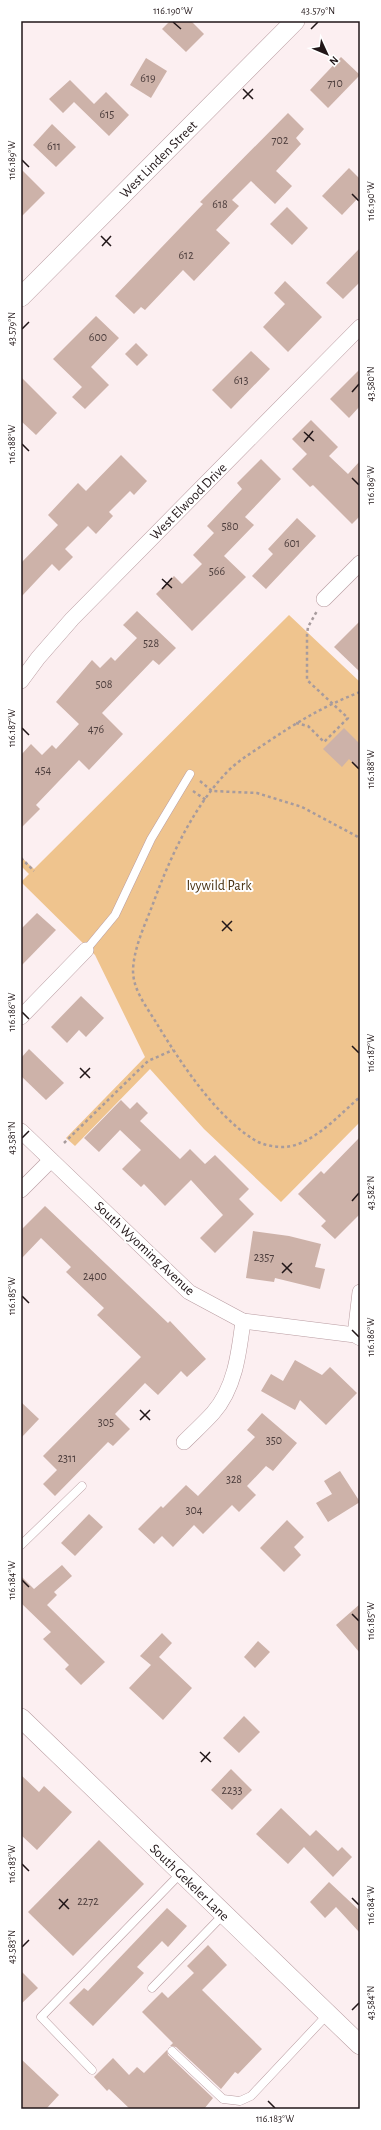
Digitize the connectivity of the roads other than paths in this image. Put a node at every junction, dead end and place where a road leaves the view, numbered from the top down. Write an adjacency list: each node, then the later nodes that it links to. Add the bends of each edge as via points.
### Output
1 (295, 21): 2 (street, West Linden Street)
2 (21, 297)
3 (360, 327): 6 (street, West Elwood Drive, via 72,619)
4 (360, 563): 5 (street)
5 (324, 599)
6 (21, 681)
7 (190, 774): 8 (lane, via 151,839 115,915)
8 (86, 950): 9 (street)
9 (21, 1017)
10 (21, 1132): 11 (street, South Wyoming Avenue)
11 (50, 1160): 12 (street); 14 (street, South Wyoming Avenue, via 189,1292)
12 (21, 1190)
13 (360, 1292): 15 (street)
14 (243, 1321): 15 (street, South Wyoming Avenue); 16 (street, via 239,1359 229,1387 214,1412)
15 (358, 1336)
16 (184, 1442)
17 (82, 1486): 18 (lane)
18 (21, 1546)
19 (21, 1718): 20 (street, South Gekeler Lane)
20 (181, 1873): 21 (street, South Gekeler Lane); 26 (lane, via 41,2017)
21 (224, 1914): 22 (lane); 23 (street, South Gekeler Lane)
22 (152, 1988)
23 (328, 2014): 24 (street, South Gekeler Lane); 25 (lane, via 251,2096 240,2102 223,2099)
24 (360, 2045)
25 (172, 2051)
26 (92, 2070)

